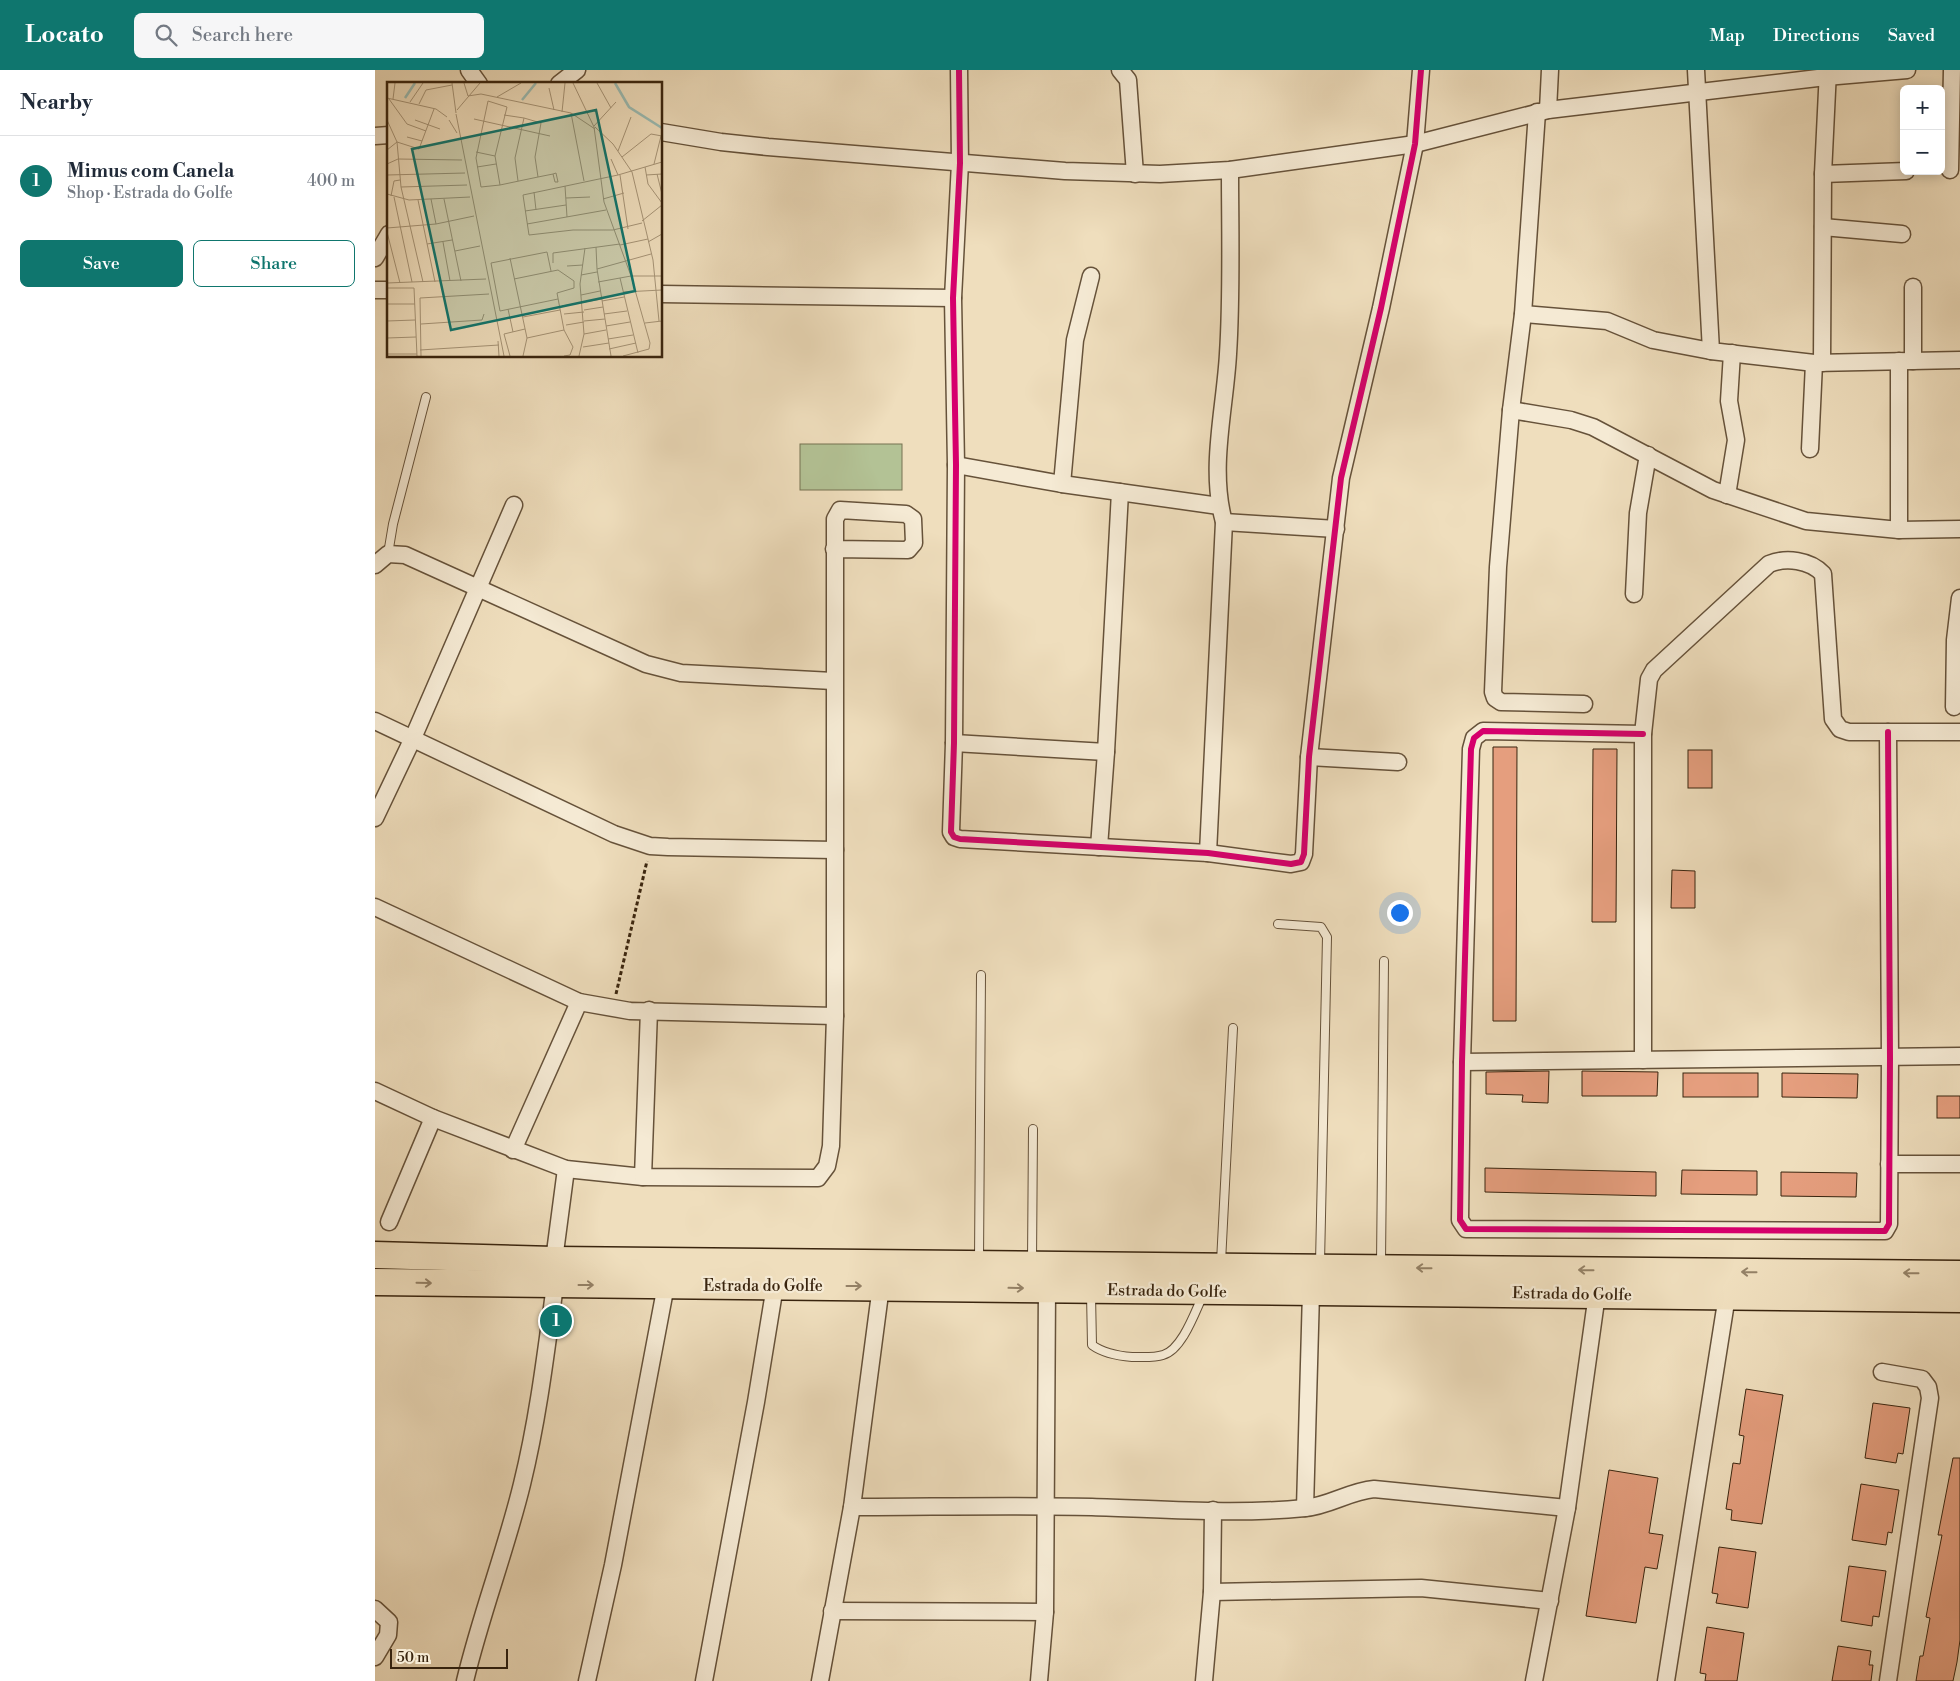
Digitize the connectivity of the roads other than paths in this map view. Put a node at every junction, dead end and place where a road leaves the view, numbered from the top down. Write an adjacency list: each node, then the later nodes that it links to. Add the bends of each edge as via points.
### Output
1 (469, 70): 11 (street)
2 (577, 70): 12 (street)
3 (959, 70): 17 (street)
4 (1120, 70): 21 (street, via 1128,80)
5 (1421, 70): 16 (street)
6 (1550, 70): 14 (street)
7 (1696, 70): 13 (street)
8 (1907, 70): 10 (street)
9 (1952, 70): 19 (street)
10 (1827, 73): 13 (street); 22 (street)
11 (478, 82)
12 (562, 82)
13 (1697, 91): 14 (street); 32 (street)
14 (1542, 111): 16 (street); 31 (street)
15 (663, 132): 17 (street, via 731,143)
16 (1415, 144): 18 (street); 48 (street, via 1341,478)
17 (960, 163): 21 (street); 30 (street)
18 (1230, 170): 21 (street); 46 (street, via 1230,321 1218,460)
19 (1950, 170)
20 (1900, 171): 22 (street)
21 (1135, 174)
22 (1823, 174): 23 (street)
23 (1823, 227): 24 (street); 36 (street)
24 (1902, 234)
25 (387, 237): 26 (street)
26 (375, 258)
27 (1091, 276): 42 (street, via 1075,340)
28 (1913, 287): 35 (street)
29 (663, 294): 30 (street)
30 (953, 298): 41 (street)
31 (1523, 314): 32 (street, via 1607,321 1653,340); 38 (street)
32 (1711, 351): 33 (street)
33 (1732, 353): 36 (street); 44 (street, via 1729,401 1737,440)
34 (1960, 360): 35 (street)
35 (1906, 361): 36 (street); 50 (street)
36 (1818, 363): 39 (street)
37 (426, 397): 52 (lane)
38 (1511, 410): 40 (street, via 1585,425); 58 (street, via 1498,567 1493,692 1501,702)
39 (1810, 449)
40 (1648, 454): 44 (street); 55 (street, via 1638,512)
41 (956, 465): 42 (street); 65 (street)
42 (1063, 484): 43 (street)
43 (1120, 492): 46 (street); 66 (street)
44 (1727, 495): 50 (street, via 1806,521)
45 (514, 505): 54 (street)
46 (1219, 506): 47 (street)
47 (1224, 522): 48 (street); 72 (street)
48 (1336, 529): 67 (street)
49 (1960, 529): 50 (street)
50 (1899, 530)
51 (834, 549): 51 (street, via 835,519 840,510 906,514 913,519 914,543 908,550); 57 (street)
52 (388, 554): 53 (street); 54 (street, via 405,555)
53 (375, 565)
54 (478, 587): 57 (street, via 662,669 681,673); 64 (street)
55 (1634, 594)
56 (1960, 598): 59 (street, via 1955,640)
57 (833, 681): 71 (street)
58 (1584, 704)
59 (1954, 707)
60 (375, 721): 64 (street)
61 (1888, 732): 62 (street); 63 (street, via 1849,732 1840,729 1833,719 1823,574 1806,562 1778,560 1769,564 1654,670 1649,679); 82 (street)
62 (1960, 732)
63 (1643, 734): 83 (street); 84 (street, via 1483,730 1474,738 1471,749)
64 (413, 738): 69 (street); 71 (street, via 614,834 650,846)
65 (954, 743): 66 (street); 70 (street, via 951,832 954,837)
66 (1107, 752): 70 (street)
67 (1309, 757): 68 (street); 72 (street, via 1301,862 1291,864)
68 (1398, 762)
69 (375, 818)
70 (1099, 847): 72 (street)
71 (835, 850): 79 (street)
72 (1208, 854)
73 (375, 906): 77 (street)
74 (1278, 924): 98 (lane, via 1321,927 1327,937)
75 (1384, 961): 99 (lane)
76 (981, 975): 95 (lane)
77 (579, 1002): 78 (street, via 612,1009); 88 (street)
78 (649, 1010): 79 (street); 92 (street)
79 (835, 1016): 92 (street, via 831,1146 827,1166 818,1178)
80 (1233, 1028): 97 (lane)
81 (1960, 1056): 82 (street)
82 (1890, 1058): 83 (street); 89 (street)
83 (1643, 1060): 84 (street)
84 (1462, 1062): 89 (street, via 1460,1220 1466,1229 1885,1231 1889,1224)
85 (375, 1091): 86 (street)
86 (433, 1118): 88 (street); 93 (street)
87 (1033, 1129): 96 (lane)
88 (513, 1150): 91 (street)
89 (1889, 1164): 90 (street)
90 (1960, 1164)
91 (566, 1169): 92 (street); 100 (street)
92 (643, 1178)
93 (389, 1222)
94 (375, 1255): 100 (highway, Estrada do Golfe)
95 (979, 1265): 96 (highway, Estrada do Golfe); 100 (highway, Estrada do Golfe)
96 (1032, 1265): 97 (highway, Estrada do Golfe)
97 (1221, 1267): 98 (highway, Estrada do Golfe)
98 (1319, 1268): 99 (highway, Estrada do Golfe)
99 (1381, 1268): 101 (highway, Estrada do Golfe, one-way to 99)
100 (554, 1273): 102 (highway, Estrada do Golfe, one-way to 100); 103 (highway, Estrada do Golfe, one-way to 103); 125 (street, via 536,1424 524,1477 475,1636)
101 (1960, 1274)
102 (375, 1282)
103 (666, 1285): 104 (highway, Estrada do Golfe); 126 (street, via 613,1566)
104 (775, 1286): 105 (highway, Estrada do Golfe, one-way to 105); 127 (street)
105 (881, 1286): 106 (highway, Estrada do Golfe, one-way to 106); 115 (street)
106 (1047, 1288): 107 (highway, Estrada do Golfe); 114 (street)
107 (1091, 1289): 108 (highway, Estrada do Golfe); 108 (lane, via 1092,1345 1119,1356 1142,1358 1165,1355 1178,1344)
108 (1204, 1292): 109 (highway, Estrada do Golfe)
109 (1311, 1292): 110 (highway, Estrada do Golfe); 116 (street)
110 (1597, 1294): 111 (highway, Estrada do Golfe); 117 (street)
111 (1727, 1296): 112 (highway, Estrada do Golfe); 132 (street)
112 (1960, 1299)
113 (1882, 1372): 133 (street, via 1922,1379 1930,1398)
114 (1046, 1506): 115 (street); 118 (street); 123 (street)
115 (852, 1507): 122 (street)
116 (1305, 1508): 117 (street, via 1374,1489); 118 (street)
117 (1567, 1508): 120 (street)
118 (1213, 1510): 119 (street)
119 (1212, 1592): 120 (street, via 1421,1588); 130 (street)
120 (1550, 1601): 131 (street)
121 (375, 1609): 124 (street, via 389,1622 388,1635)
122 (832, 1611): 123 (street); 128 (street)
123 (1045, 1612): 129 (street)
124 (375, 1658)
125 (465, 1681)
126 (587, 1681)
127 (704, 1681)
128 (820, 1681)
129 (1039, 1681)
130 (1204, 1681)
131 (1535, 1681)
132 (1666, 1681)
133 (1888, 1681)

